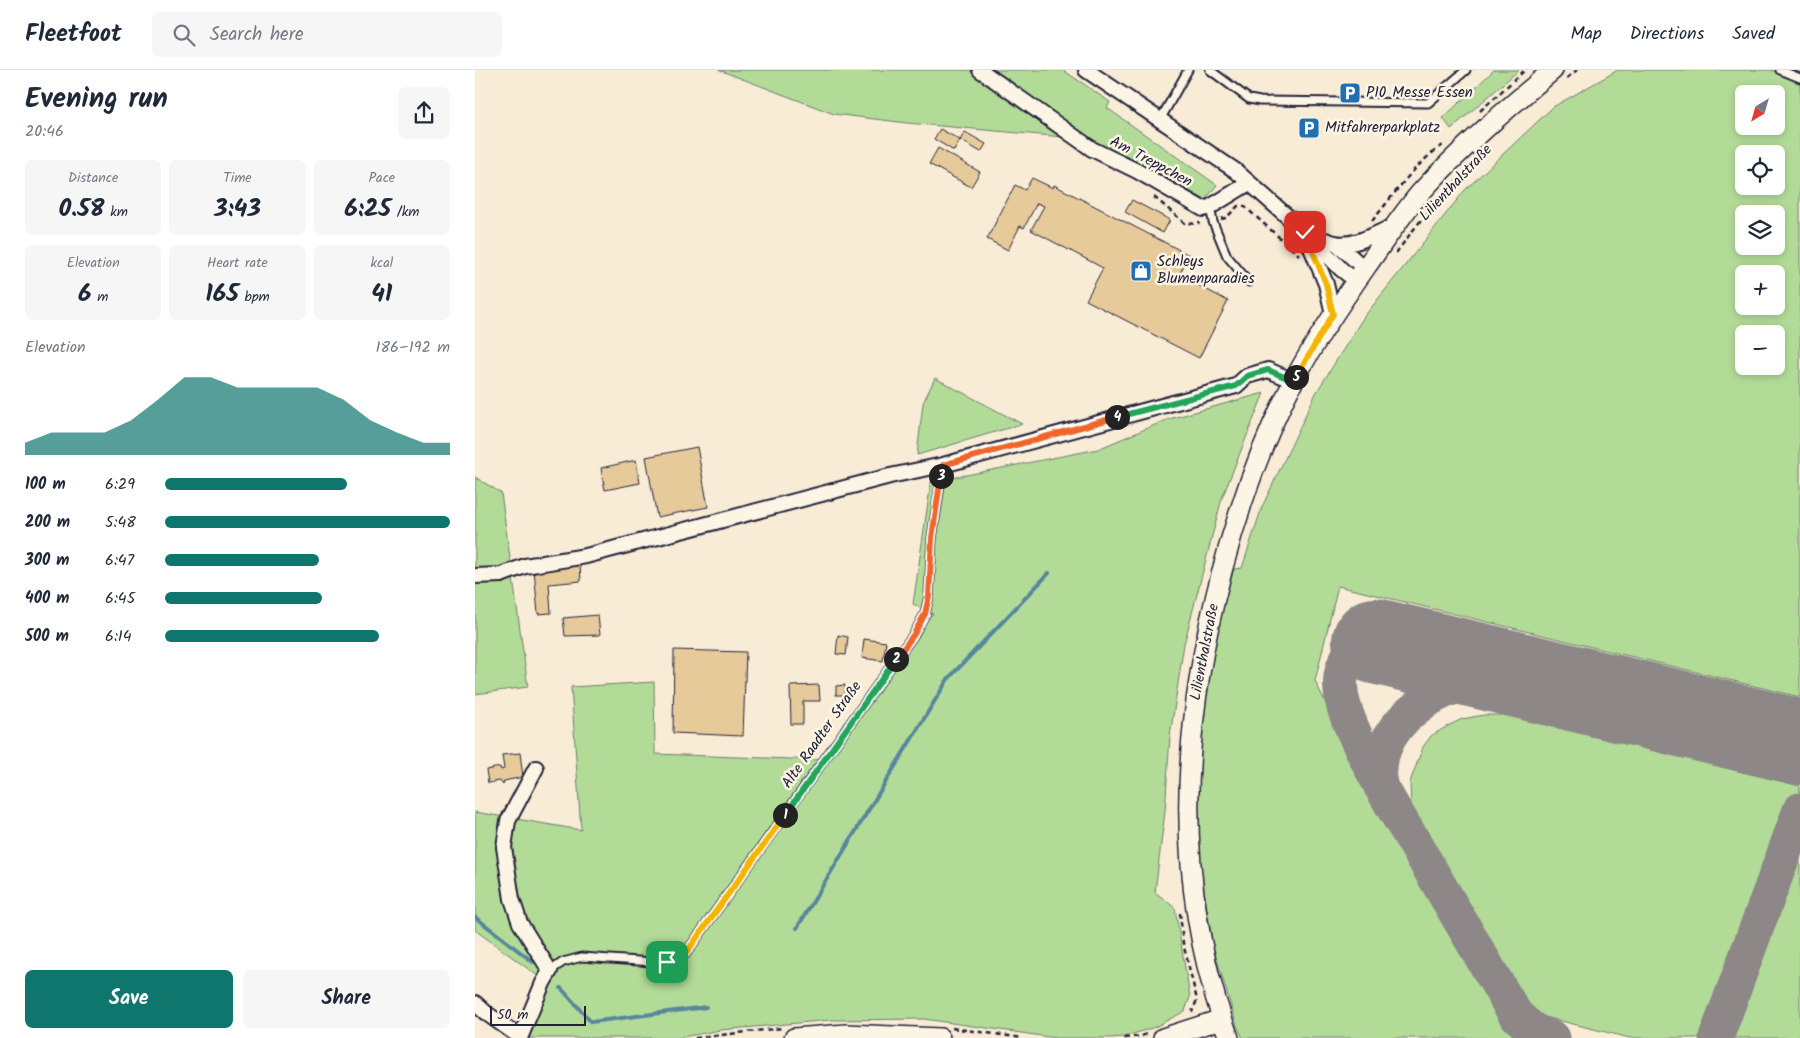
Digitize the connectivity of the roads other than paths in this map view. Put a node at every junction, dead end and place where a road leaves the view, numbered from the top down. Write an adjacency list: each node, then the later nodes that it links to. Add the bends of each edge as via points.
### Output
1 (981, 70): 11 (street, Am Treppchen, via 1092,149 1203,209)
2 (1086, 70): 9 (street)
3 (1188, 70): 9 (lane)
4 (1210, 70): 5 (lane, via 1249,99 1260,101 1428,103)
5 (1466, 70)
6 (1784, 71): 8 (lane)
7 (1557, 76): 12 (main road, Lilienthalstraße, via 1517,100 1421,193)
8 (1800, 78)
9 (1160, 120): 10 (street)
10 (1249, 183): 11 (street); 13 (street)
11 (1210, 208): 16 (lane, via 1227,256)
12 (1396, 225): 14 (street, via 1356,242); 15 (main road, Lilienthalstraße)
13 (1305, 232): 14 (street); 15 (street, via 1341,269); 17 (street, via 1326,284)
14 (1335, 243): 15 (street)
15 (1360, 275): 17 (main road, Lilienthalstraße)
16 (1249, 282)
17 (1333, 314): 18 (main road, Lilienthalstraße)
18 (1294, 381): 19 (street, via 1268,370 1247,376 1236,386); 24 (main road, Lilienthalstraße, via 1272,426 1232,533 1196,695 1189,773 1190,865 1196,915)
19 (943, 465): 20 (street, via 586,556 525,566 501,575); 22 (lane, Alte Raadter Straße, via 925,614 686,953 678,960 667,962 582,957 563,962)
20 (475, 576)
21 (536, 768): 22 (street, via 508,821 504,848 512,899 520,923)
22 (550, 971): 25 (street)
23 (475, 1003): 25 (street)
24 (1222, 1019): 28 (main road); 29 (main road, Lilienthalstraße)
25 (520, 1038)
26 (793, 1038): 27 (main road, via 846,1034)
27 (940, 1038)
28 (1163, 1038)
29 (1229, 1038)

